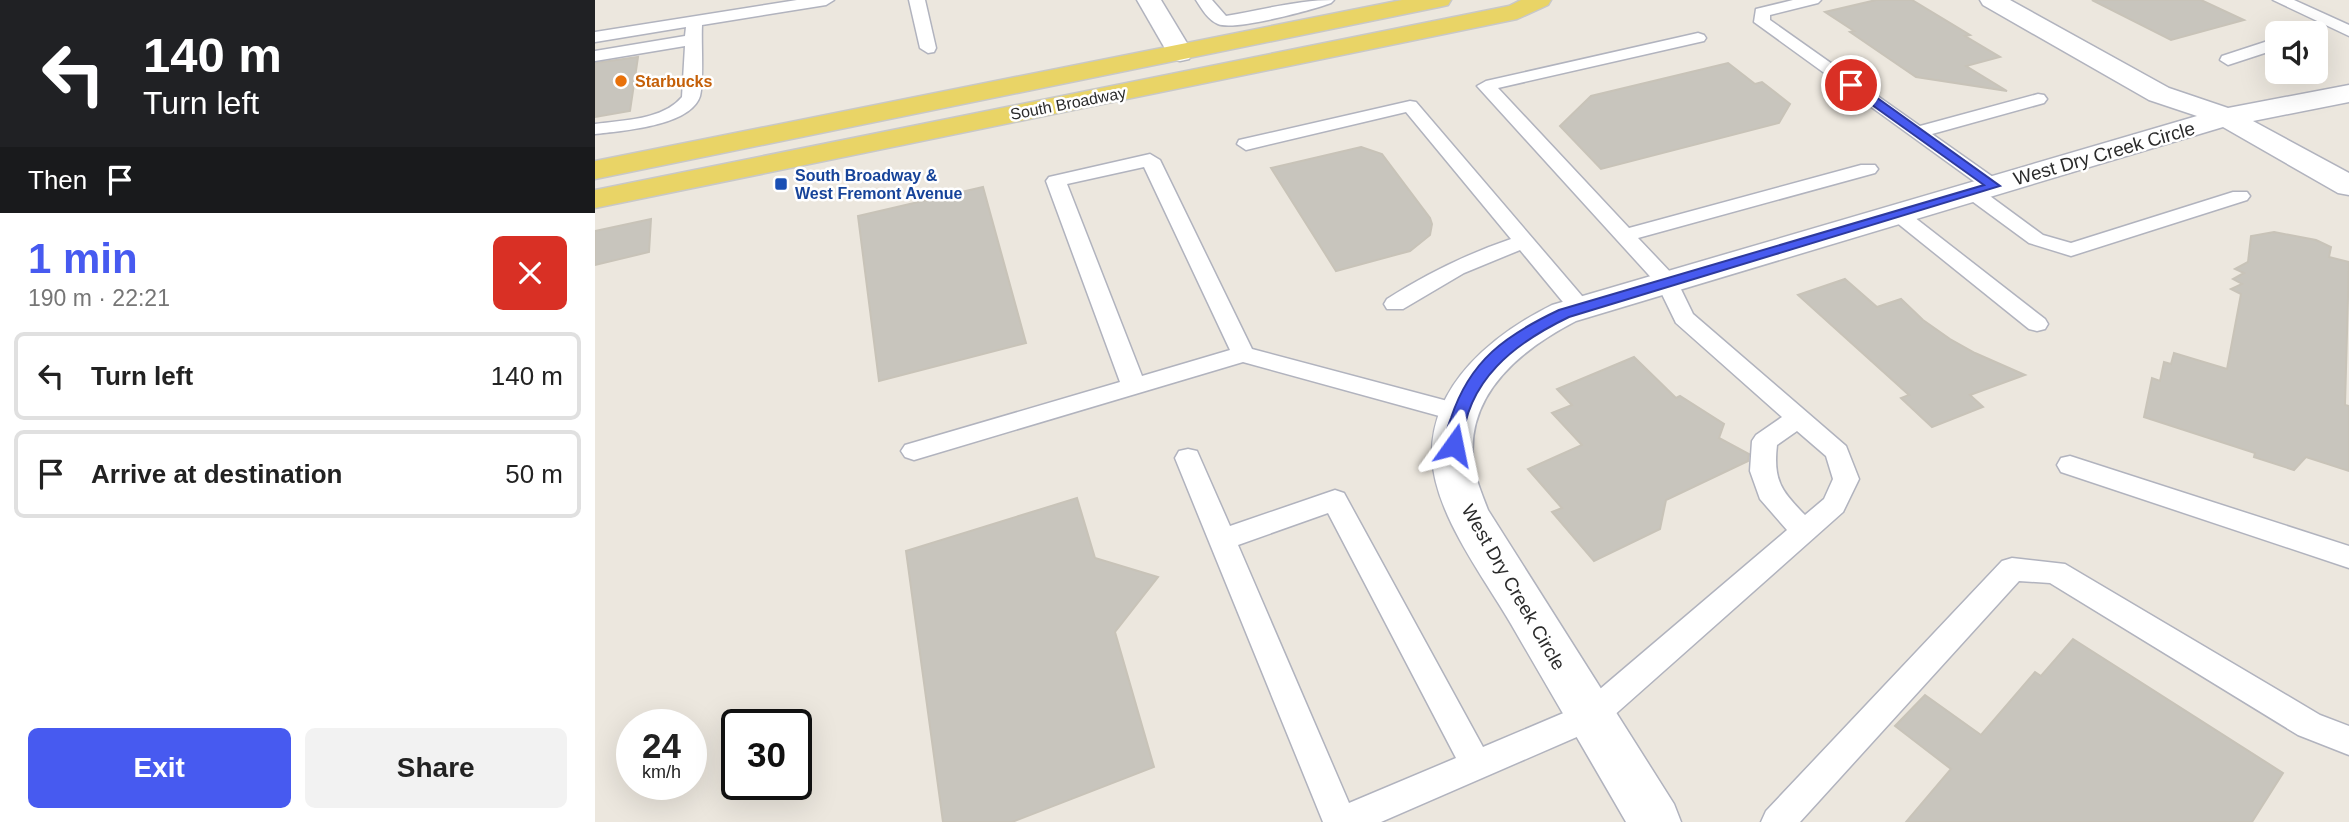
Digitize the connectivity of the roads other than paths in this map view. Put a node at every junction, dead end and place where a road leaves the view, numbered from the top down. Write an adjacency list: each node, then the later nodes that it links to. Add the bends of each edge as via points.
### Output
1 (826, 0): 13 (lane)
2 (917, 0): 18 (lane)
3 (1149, 0): 20 (street)
4 (1204, 0): 5 (lane, via 1216,18 1224,21)
5 (1329, 0): 6 (lane)
6 (1343, 0)
7 (1439, 0): 20 (main road, South Broadway)
8 (1539, 0): 34 (main road, South Broadway, via 1517,12)
9 (1813, 0): 27 (lane, via 1762,12 1762,22)
10 (1992, 0): 25 (street, via 2159,94)
11 (2032, 0): 25 (street, via 2190,86)
12 (2281, 0): 14 (lane)
13 (694, 20): 15 (lane); 17 (lane)
14 (2342, 28)
15 (595, 37)
16 (1698, 38): 36 (lane, via 1486,86)
17 (694, 40): 21 (lane); 26 (lane, via 687,104 658,118)
18 (928, 48)
19 (2265, 48): 22 (lane)
20 (1180, 53): 30 (main road, South Broadway)
21 (595, 56)
22 (2228, 60)
23 (2349, 93): 25 (street, West Dry Creek Circle)
24 (2038, 99): 27 (lane)
25 (2226, 117): 31 (street); 32 (street, West Dry Creek Circle)
26 (595, 130)
27 (1918, 132): 32 (lane)
28 (1245, 144): 37 (lane, via 1410,106)
29 (1868, 169): 36 (lane)
30 (595, 170)
31 (2349, 186)
32 (1983, 189): 33 (lane, via 2036,239 2071,250); 35 (street, West Dry Creek Circle)
33 (2240, 196)
34 (595, 199)
35 (1898, 214): 38 (street, West Dry Creek Circle); 41 (lane)
36 (1624, 236): 38 (lane)
37 (1524, 241): 39 (lane, via 1470,260); 40 (lane)
38 (1667, 282): 40 (street, West Dry Creek Circle); 45 (lane, via 1684,318)
39 (1395, 304)
40 (1580, 308): 44 (street, West Dry Creek Circle, via 1530,330 1504,348 1482,369)
41 (2037, 324)
42 (1243, 354): 43 (lane); 43 (lane, via 1150,160 1056,181); 44 (lane)
43 (1134, 387): 46 (lane)
44 (1461, 413): 52 (street, West Dry Creek Circle, via 1453,459 1468,514)
45 (1798, 418): 49 (lane, via 1765,441 1761,466 1768,493); 49 (lane, via 1837,452 1846,479 1834,505)
46 (914, 451)
47 (1188, 458): 50 (lane)
48 (2070, 465): 51 (lane)
49 (1804, 531): 52 (lane)
50 (1222, 540): 54 (lane, via 1335,499); 55 (lane)
51 (2349, 558)
52 (1591, 716): 54 (lane); 56 (street, West Dry Creek Circle)
53 (2349, 741): 57 (lane, via 2309,725 2055,572 2012,569)
54 (1476, 765): 55 (lane)
55 (1342, 822)
56 (1655, 822)
57 (1778, 822)

